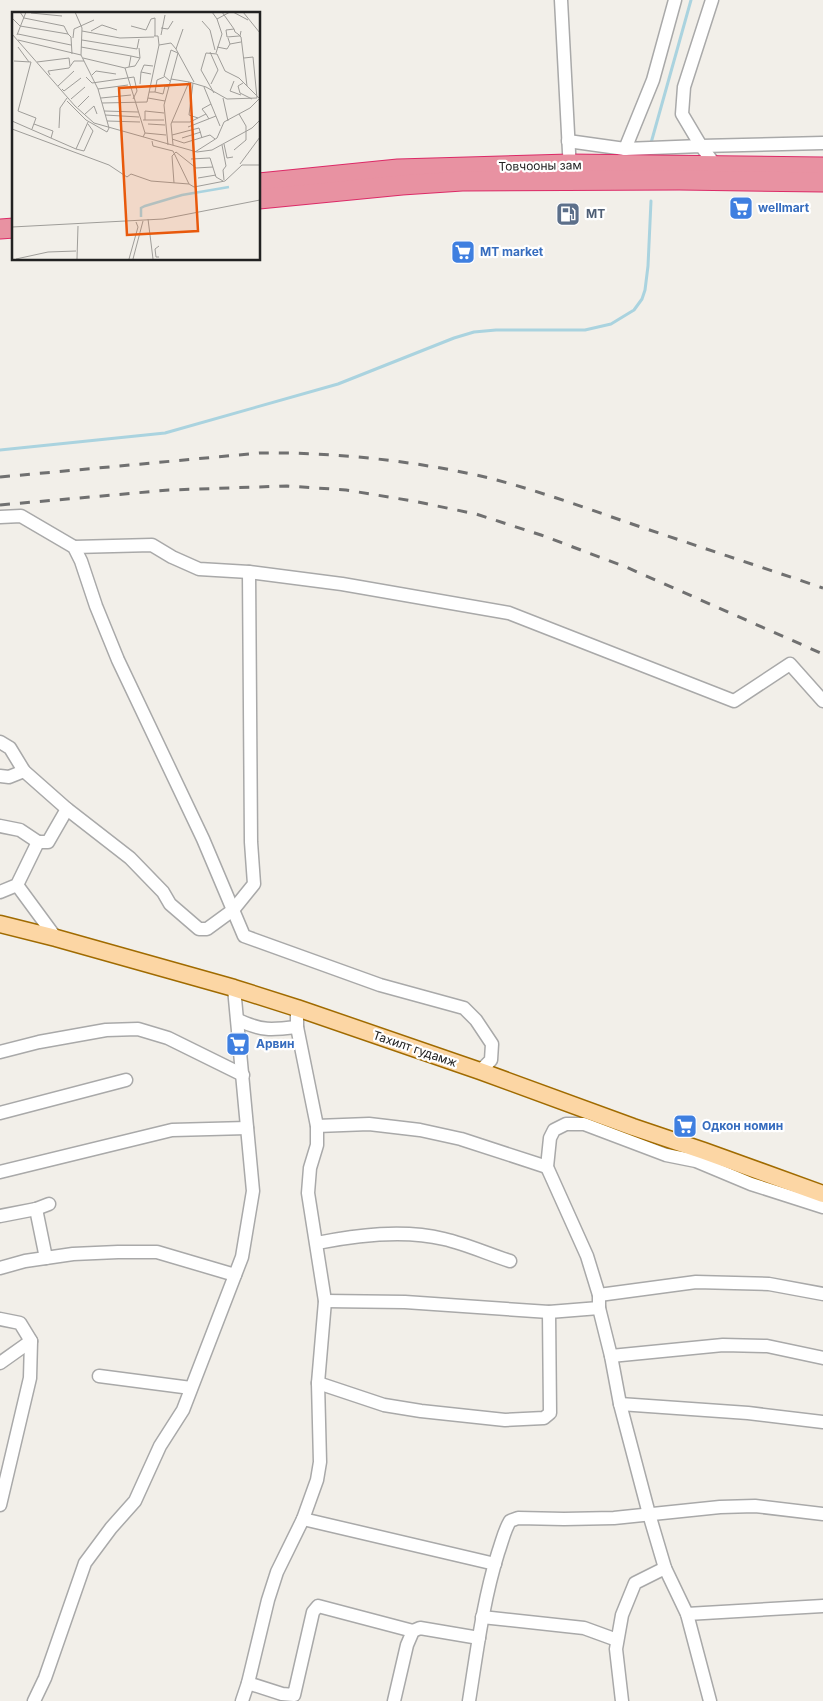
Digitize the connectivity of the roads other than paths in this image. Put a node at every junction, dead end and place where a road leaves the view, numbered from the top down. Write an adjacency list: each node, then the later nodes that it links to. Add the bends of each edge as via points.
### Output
1 (561, 0): 4 (street)
2 (675, 0): 7 (street, via 653,80)
3 (712, 0): 6 (street, via 684,87 682,114)
4 (568, 141): 7 (street); 10 (street)
5 (823, 144): 6 (street)
6 (701, 146): 7 (street); 8 (street)
7 (626, 149)
8 (716, 166): 9 (highway, Товчооны зам); 10 (highway, Товчооны зам)
9 (823, 167)
10 (570, 173): 11 (highway, Товчооны зам, via 679,180); 12 (highway, Товчооны зам, via 398,169); 13 (highway, Товчооны зам)
11 (823, 182)
12 (260, 183)
13 (260, 199)
14 (0, 517): 15 (street, via 21,516)
15 (74, 547): 16 (street, via 152,545 199,569); 26 (street, via 118,660)
16 (249, 572): 17 (street, via 342,584 509,613 734,701 790,664); 26 (street, via 254,884)
17 (823, 701)
18 (0, 742): 19 (street, via 10,748)
19 (24, 771): 20 (street, via 9,777); 21 (street)
20 (0, 776)
21 (67, 809): 23 (street, via 48,842); 26 (street, via 130,858 163,892 170,904 199,928 207,929)
22 (0, 826): 23 (street, via 20,830)
23 (38, 842): 24 (street)
24 (16, 885): 25 (street); 28 (street)
25 (0, 892)
26 (233, 910): 34 (street, via 244,936 380,984 464,1008 492,1044 491,1060)
27 (0, 924): 28 (main road, Тахилт гудамж)
28 (56, 938): 29 (main road, Тахилт гудамж)
29 (234, 988): 30 (main road, Тахилт гудамж); 31 (street)
30 (297, 1008): 32 (street); 34 (main road, Тахилт гудамж)
31 (238, 1020): 32 (street, via 256,1028); 35 (street)
32 (297, 1027): 39 (street)
33 (0, 1052): 35 (street, via 106,1030 138,1029 168,1038)
34 (480, 1071): 38 (main road, Тахилт гудамж)
35 (243, 1075): 40 (street)
36 (126, 1080): 37 (street)
37 (0, 1113)
38 (600, 1122): 41 (main road, Тахилт гудамж); 42 (street, via 566,1124 554,1130)
39 (317, 1126): 42 (street, via 369,1124 420,1130 461,1139); 49 (street, via 317,1145 310,1168 308,1192)
40 (248, 1128): 43 (street, via 172,1130); 53 (street, via 253,1191 242,1257)
41 (700, 1156): 44 (main road, Тахилт гудамж); 46 (street, via 751,1184)
42 (547, 1167): 56 (street, via 587,1256)
43 (0, 1172)
44 (823, 1194)
45 (49, 1204): 47 (street)
46 (823, 1207)
47 (36, 1209): 48 (street); 50 (street)
48 (0, 1216)
49 (316, 1243): 51 (street, via 341,1238 425,1235); 55 (street)
50 (46, 1258): 52 (street); 53 (street, via 109,1252 157,1252)
51 (510, 1261)
52 (0, 1268)
53 (235, 1275): 65 (street)
54 (823, 1294): 56 (street, via 769,1284 696,1282)
55 (325, 1301): 57 (street, via 405,1302); 64 (street)
56 (599, 1302): 57 (street); 60 (street)
57 (549, 1312): 64 (street, via 550,1413 544,1418 505,1420 384,1405)
58 (0, 1318): 59 (street, via 20,1323)
59 (31, 1341): 62 (street); 68 (street, via 30,1378)
60 (611, 1356): 61 (street, via 724,1345 767,1346); 66 (street)
61 (823, 1358)
62 (0, 1363)
63 (100, 1376): 65 (street)
64 (318, 1383): 71 (street, via 320,1462)
65 (191, 1388): 81 (street, via 183,1410 160,1446 135,1501 85,1563)
66 (620, 1404): 67 (street); 69 (street)
67 (823, 1422)
68 (0, 1505)
69 (649, 1514): 70 (street, via 755,1506); 72 (street, via 614,1518 518,1518 506,1527); 73 (street)
70 (823, 1514)
71 (303, 1519): 72 (street); 80 (street, via 276,1572)
72 (495, 1564): 76 (street)
73 (665, 1568): 75 (street); 79 (street, via 635,1583 622,1615)
74 (823, 1606): 75 (street)
75 (687, 1614): 86 (street)
76 (482, 1617): 78 (street); 79 (street, via 584,1628)
77 (413, 1631): 78 (street, via 420,1628); 80 (street, via 318,1606 313,1612 294,1695); 83 (street)
78 (479, 1638): 84 (street)
79 (618, 1640): 85 (street, via 616,1649)
80 (248, 1683): 82 (street)
81 (34, 1701)
82 (242, 1701)
83 (394, 1701)
84 (468, 1701)
85 (622, 1701)
86 (710, 1701)

